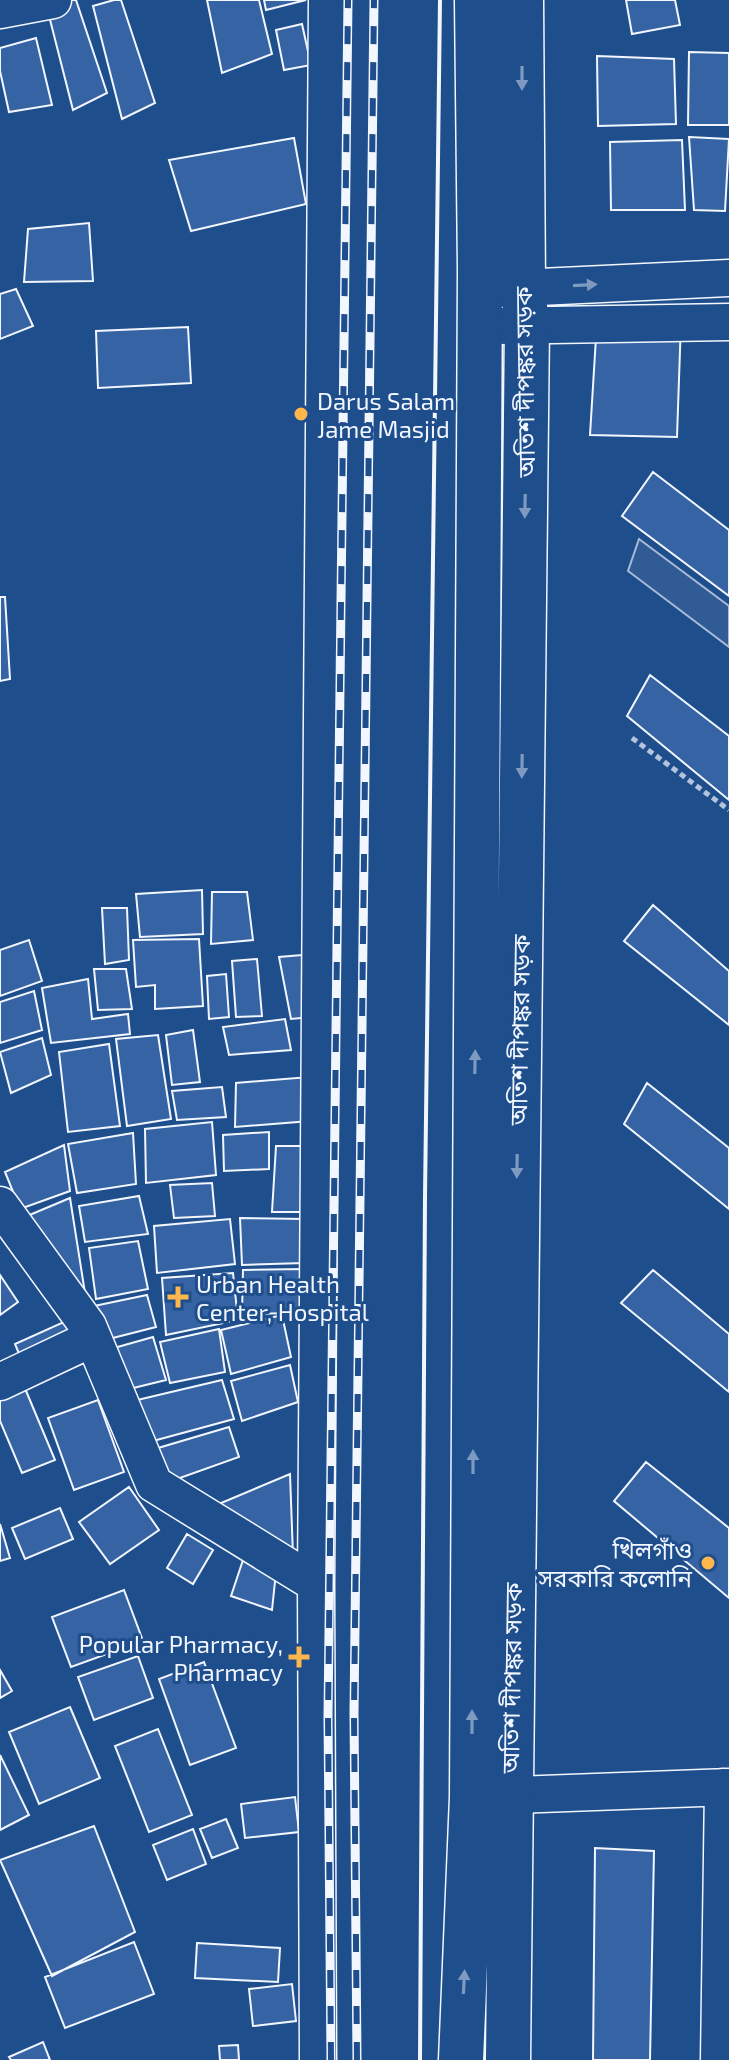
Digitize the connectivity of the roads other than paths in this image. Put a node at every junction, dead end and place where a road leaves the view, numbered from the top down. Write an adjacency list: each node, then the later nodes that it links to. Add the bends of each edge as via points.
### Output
1 (53, 0): 5 (street)
2 (327, 0): 13 (street)
3 (477, 0): 8 (main road, অতিশ দীপঙ্কর সড়ক)
4 (521, 0): 7 (main road, অতিশ দীপঙ্কর সড়ক, one-way to 7)
5 (0, 10)
6 (729, 278): 7 (street, one-way to 6)
7 (525, 307): 8 (street); 9 (street); 15 (main road, অতিশ দীপঙ্কর সড়ক, one-way to 15)
8 (479, 308): 15 (main road, অতিশ দীপঙ্কর সড়ক, one-way to 8)
9 (729, 322)
10 (0, 1205): 11 (street)
11 (93, 1338): 12 (street); 13 (street, via 154,1484)
12 (0, 1382)
13 (316, 1584): 17 (street)
14 (726, 1787): 15 (street); 16 (street)
15 (491, 1796): 18 (main road, অতিশ দীপঙ্কর সড়ক, one-way to 15); 19 (main road, অতিশ দীপঙ্কর সড়ক)
16 (725, 1985): 20 (street)
17 (318, 2060)
18 (461, 2060)
19 (508, 2060)
20 (719, 2060)

